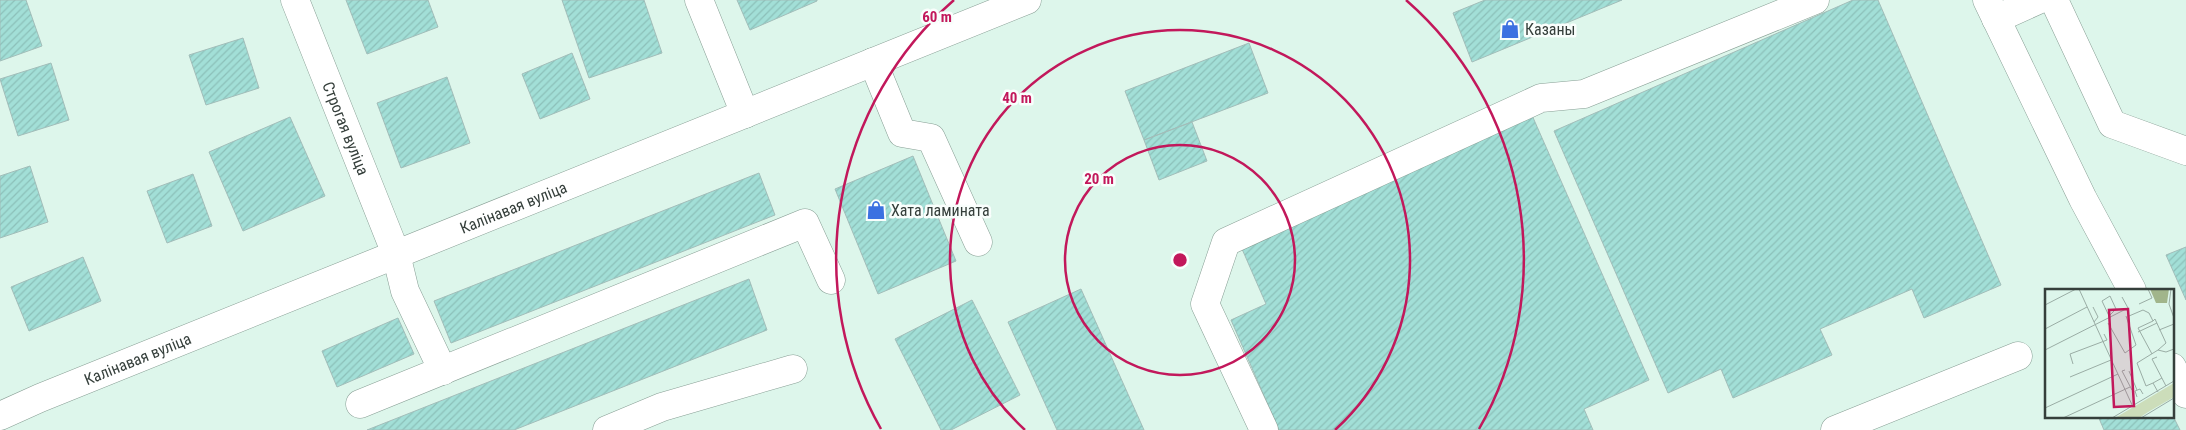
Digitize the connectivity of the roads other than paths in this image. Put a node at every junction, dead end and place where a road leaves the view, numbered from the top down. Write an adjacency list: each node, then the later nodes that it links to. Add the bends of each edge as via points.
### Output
1 (295, 0): 12 (street, Строгая вуліца)
2 (699, 0): 9 (street)
3 (1027, 0): 8 (street, Калінавая вуліца)
4 (1815, 0): 23 (street, via 1584,94 1541,98 1226,242 1205,304)
5 (2038, 0): 7 (street)
6 (2054, 0): 10 (street, via 2112,124)
7 (1991, 9): 14 (street, via 2083,199)
8 (873, 62): 9 (street, Калінавая вуліца); 11 (street, via 902,133 931,138)
9 (745, 114): 12 (street, Калінавая вуліца)
10 (2186, 151)
11 (978, 242)
12 (396, 254): 17 (street, Строгая вуліца, via 405,292); 21 (street, Калінавая вуліца)
13 (831, 280): 17 (street, via 806,223)
14 (2131, 289)
15 (2018, 356): 24 (street)
16 (793, 369): 22 (street, via 662,407)
17 (443, 371): 20 (street)
18 (2174, 372): 19 (street)
19 (2186, 394)
20 (360, 404)
21 (0, 416)
22 (607, 430)
23 (1264, 430)
24 (1835, 430)

